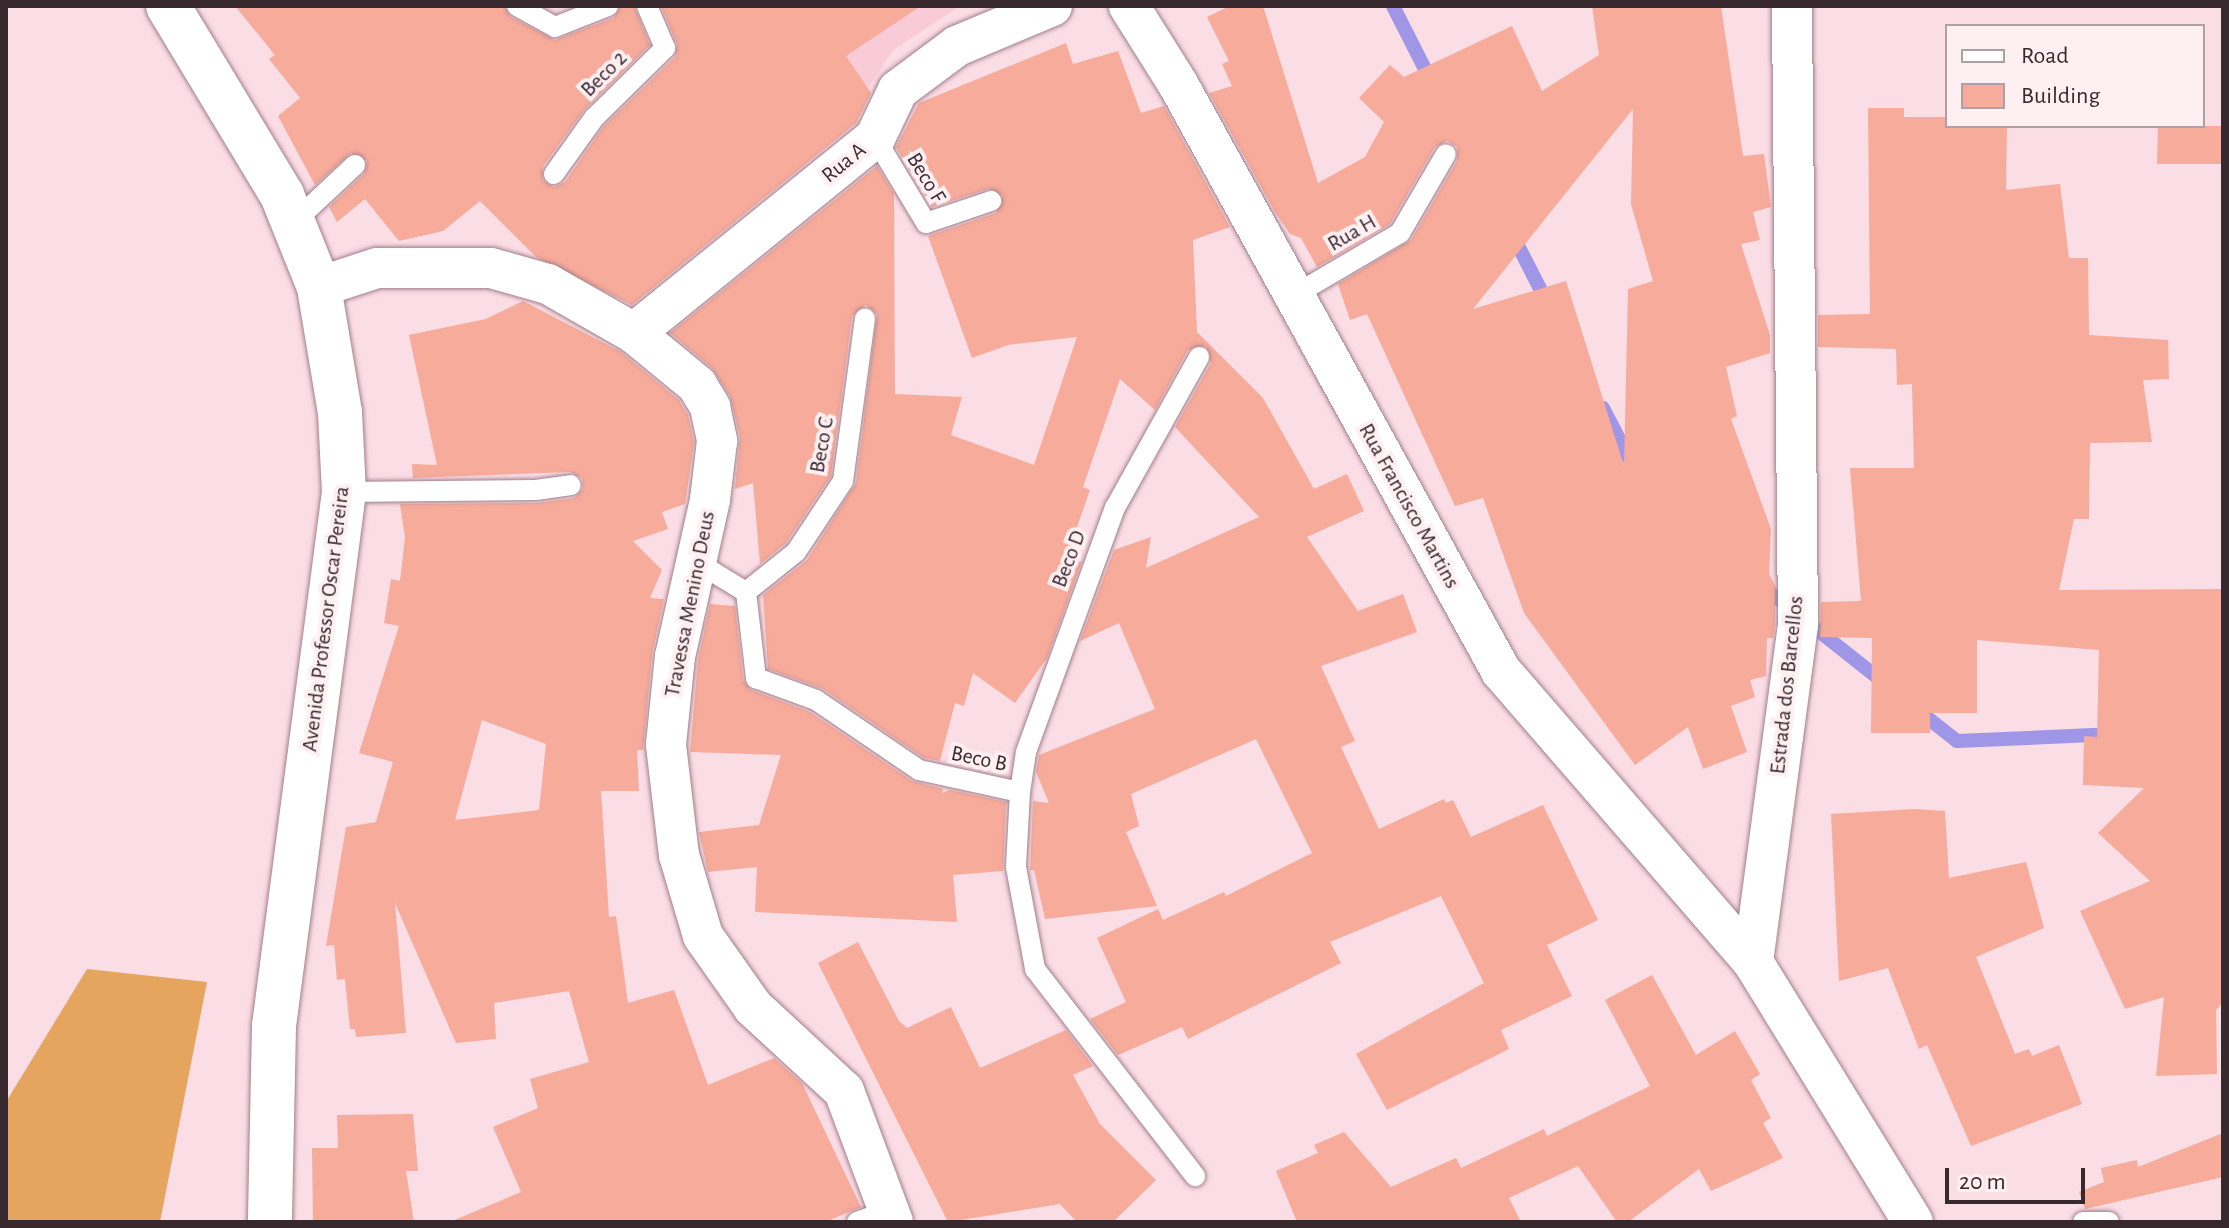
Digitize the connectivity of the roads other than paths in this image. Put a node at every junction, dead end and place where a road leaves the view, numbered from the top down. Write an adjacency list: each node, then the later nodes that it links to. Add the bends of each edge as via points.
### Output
1 (168, 6): 13 (main road, Avenida Professor Oscar Pereira, via 282,195)
2 (517, 6): 3 (lane, via 555,27)
3 (608, 6)
4 (647, 6): 11 (lane, Beco 2, via 665,48 594,118)
5 (1052, 6): 8 (street, Rua A, via 957,46 898,90)
6 (1129, 6): 15 (street, Rua Francisco Martins, via 1178,84)
7 (1792, 6): 24 (street, Estrada dos Barcellos, via 1798,625)
8 (875, 138): 12 (lane, Beco F, via 926,223); 17 (street, Rua A)
9 (1446, 154): 15 (lane, Rua H, via 1400,233)
10 (355, 165): 13 (lane)
11 (554, 174)
12 (991, 201)
13 (293, 223): 14 (main road, Avenida Professor Oscar Pereira)
14 (319, 287): 17 (street, Travessa Menino Deus, via 377,268 491,268 548,284); 20 (main road, Avenida Professor Oscar Pereira, via 340,413)
15 (1291, 297): 24 (street, Rua Francisco Martins, via 1501,671)
16 (865, 318): 22 (lane, Beco C, via 843,481 796,552)
17 (634, 333): 21 (street, Travessa Menino Deus, via 697,385 710,407 717,441)
18 (1199, 357): 23 (lane, Beco D, via 1115,508 1026,752)
19 (571, 485): 20 (lane)
20 (344, 492): 27 (main road, Avenida Professor Oscar Pereira, via 274,1026)
21 (695, 561): 22 (lane); 26 (street, Travessa Menino Deus, via 675,656 666,745 679,855 703,936 753,1007 844,1091)
22 (746, 592): 23 (lane, Beco B, via 756,678 816,700 919,770)
23 (1020, 792): 25 (lane, Beco B, via 1016,867 1035,969)
24 (1753, 962): 28 (street)
25 (1195, 1176)
26 (880, 1218)
27 (270, 1222)
28 (1913, 1222)
29 (2083, 1222): 30 (lane)
30 (2109, 1222)

